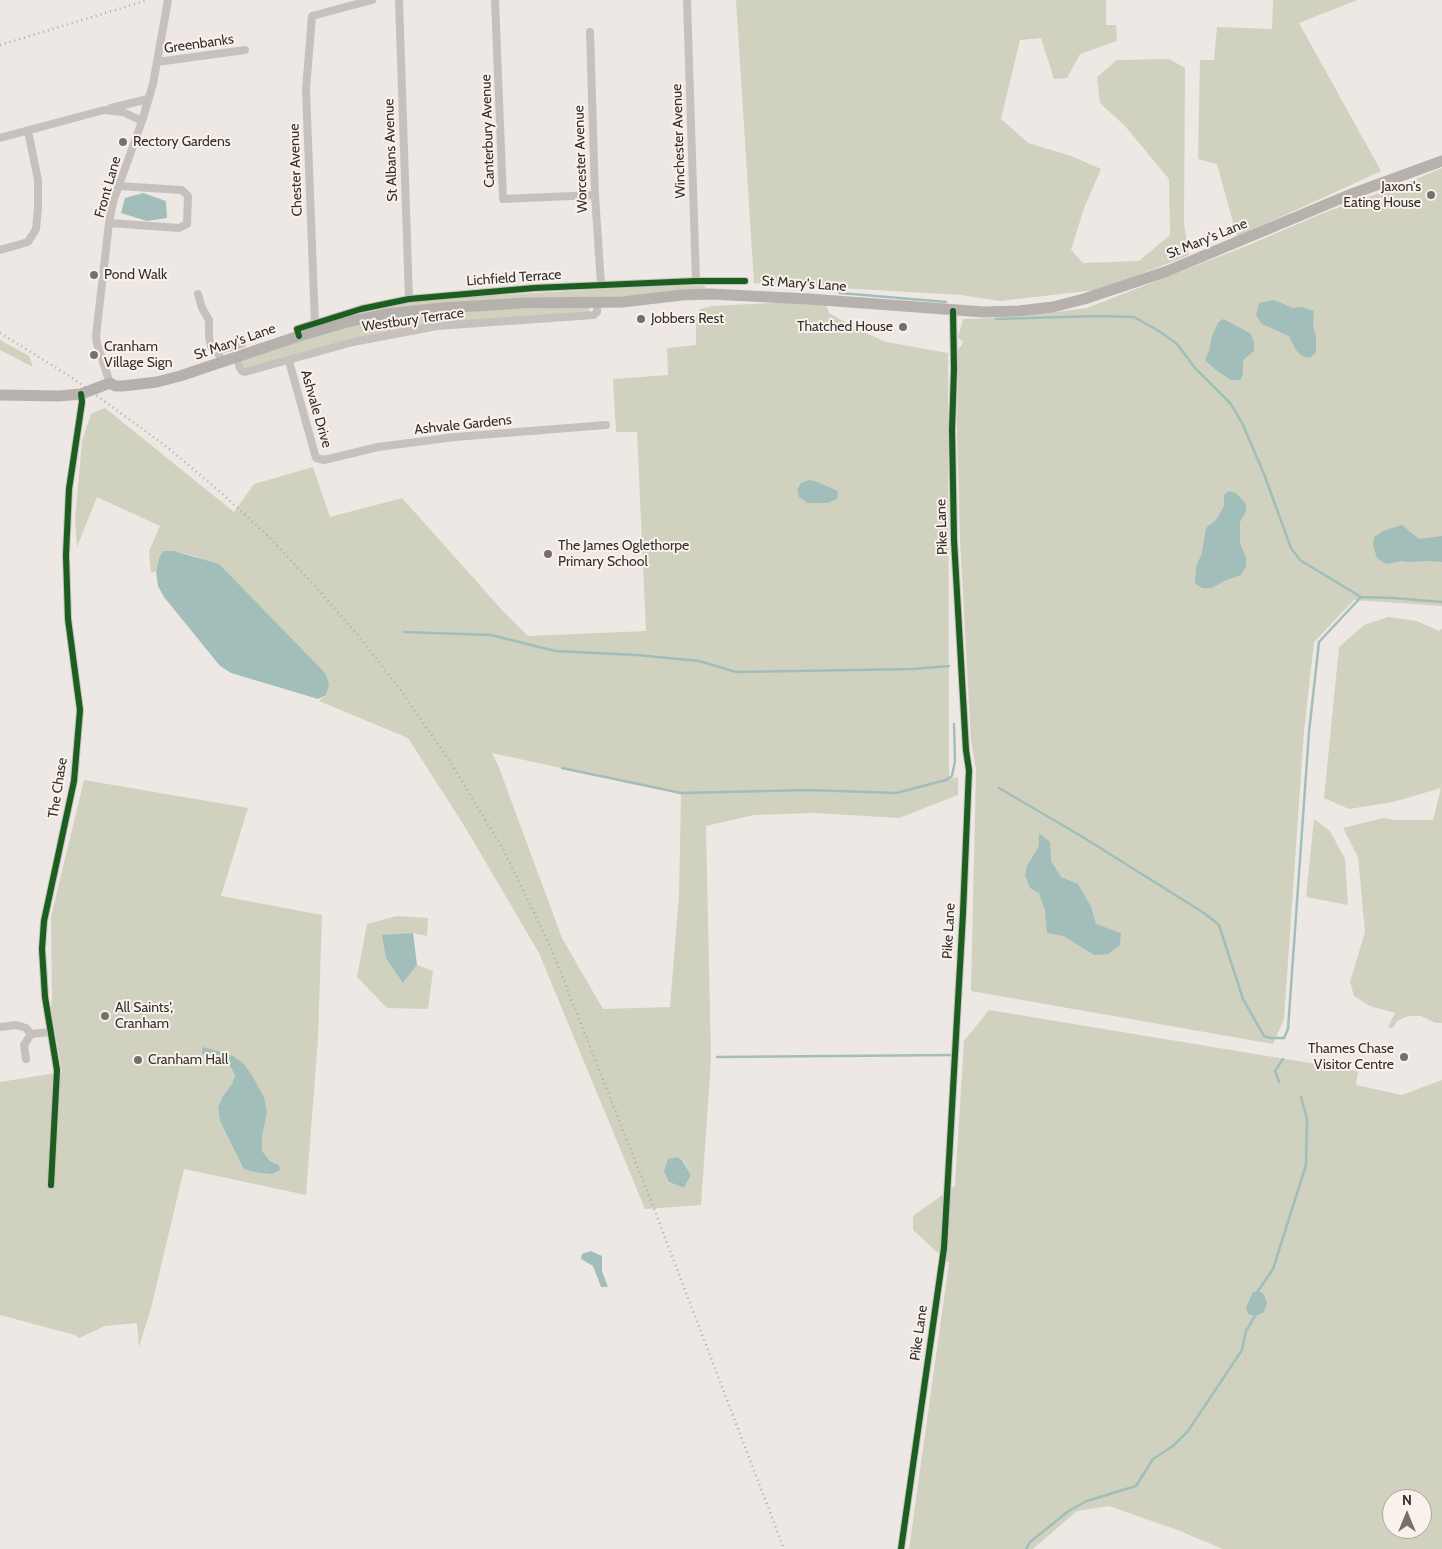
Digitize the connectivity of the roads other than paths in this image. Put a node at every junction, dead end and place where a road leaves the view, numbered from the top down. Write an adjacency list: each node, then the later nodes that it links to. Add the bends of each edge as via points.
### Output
1 (168, 0): 8 (street, Front Lane)
2 (372, 0): 28 (street, Chester Avenue, via 312,16 306,89)
3 (399, 0): 25 (street, St Albans Avenue)
4 (495, 0): 16 (street, Canterbury Avenue, via 503,199)
5 (687, 0): 19 (street, Winchester Avenue)
6 (590, 32): 16 (street, Worcester Avenue)
7 (245, 50): 8 (street, Greenbanks)
8 (157, 62): 9 (street, Front Lane)
9 (148, 99): 10 (street); 11 (street, Front Lane)
10 (104, 110): 11 (street, via 123,112); 12 (street)
11 (142, 121): 15 (street, Front Lane)
12 (28, 131): 13 (street); 18 (street, via 38,180 36,229 28,242)
13 (0, 138)
14 (1442, 161): 27 (main road, St Mary's Lane, via 1349,195 1165,272 1084,299 1019,311)
15 (119, 186): 17 (street, Front Lane); 17 (street, via 182,190 188,196 187,224 180,228)
16 (595, 195): 22 (street, Worcester Avenue)
17 (109, 223): 35 (street, Front Lane, via 96,336)
18 (0, 250)
19 (696, 281): 20 (street, Lichfield Terrace); 22 (street, Lichfield Terrace)
20 (710, 281): 21 (street, Lichfield Terrace); 24 (street)
21 (745, 281)
22 (601, 285): 25 (street, Lichfield Terrace)
23 (198, 294): 31 (street, via 209,320 211,347)
24 (711, 294): 26 (main road, St Mary's Lane); 27 (main road, St Mary's Lane)
25 (409, 299): 28 (street, Lichfield Terrace, via 361,309)
26 (597, 303): 29 (main road, St Mary's Lane, via 525,303 425,309 346,322); 33 (street, Westbury Terrace, via 594,315 437,326 353,342)
27 (953, 311): 45 (street, Pike Lane, via 954,540 969,780 944,1248)
28 (315, 324): 29 (street, Lichfield Terrace, via 297,329)
29 (299, 336): 32 (main road, St Mary's Lane)
30 (242, 344): 31 (street)
31 (217, 352): 34 (street)
32 (236, 357): 33 (street, Westbury Terrace, via 245,372); 34 (main road, St Mary's Lane)
33 (289, 361): 39 (street, Ashvale Drive, via 316,458)
34 (224, 362): 35 (main road, St Mary's Lane, via 157,382 123,386)
35 (110, 383): 36 (main road, St Mary's Lane)
36 (81, 394): 37 (main road, St Mary's Lane); 41 (street, The Chase, via 69,489 66,555 68,619 80,710 74,781 44,921 43,976)
37 (0, 395)
38 (606, 426): 39 (street, Ashvale Gardens, via 456,437 378,447)
39 (324, 460)
40 (0, 1027): 42 (street, via 16,1025 26,1028)
41 (50, 1032): 42 (street); 44 (street, The Chase, via 58,1070)
42 (31, 1034): 43 (street, via 24,1045)
43 (26, 1058)
44 (51, 1185)
45 (900, 1549)

